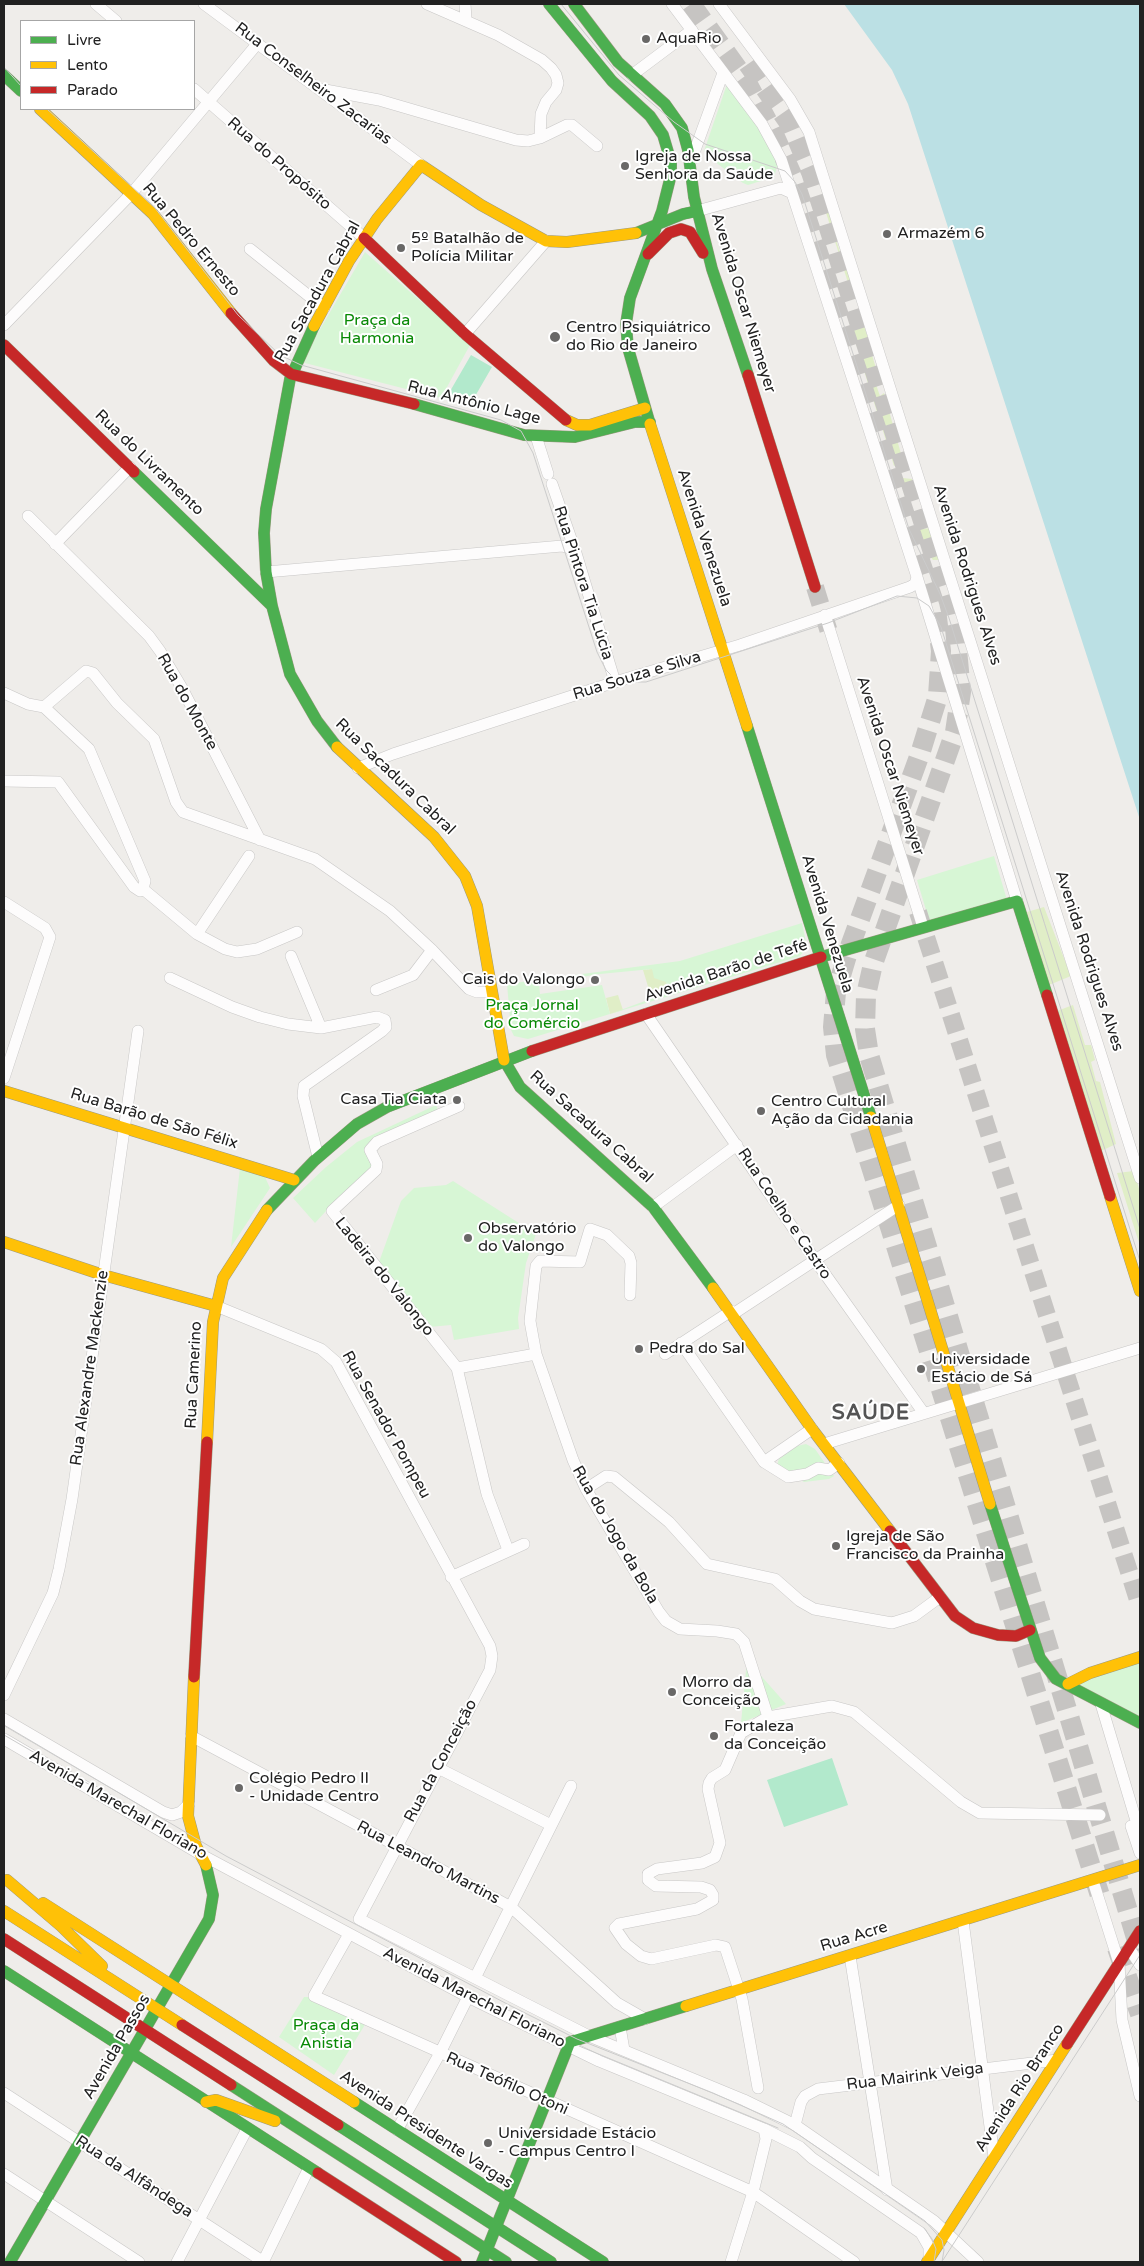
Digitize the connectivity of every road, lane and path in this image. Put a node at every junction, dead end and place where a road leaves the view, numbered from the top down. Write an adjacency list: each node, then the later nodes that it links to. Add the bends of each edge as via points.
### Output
1 (96, 4): 10 (street)
2 (206, 4): 12 (street, Rua Conselheiro Zacarias)
3 (427, 4): 9 (street)
4 (465, 4): 9 (street)
5 (549, 4): 28 (main road, Avenida Venezuela, via 612,81 650,116 663,135 671,162 671,176)
6 (574, 4): 15 (main road, Avenida Oscar Niemeyer, via 603,44)
7 (672, 4): 11 (street)
8 (719, 4): 84 (street, Avenida Rodrigues Alves, via 790,99 809,132)
9 (466, 19): 21 (street, via 542,60 556,75 556,90 541,114)
10 (115, 20)
11 (692, 30): 13 (street); 15 (street)
12 (258, 43): 16 (street, Rua Conselheiro Zacarias); 19 (street)
13 (723, 73): 23 (street); 25 (street, via 773,143)
14 (4, 75): 17 (main road)
15 (632, 76): 23 (main road, Avenida Oscar Niemeyer, via 677,118 685,136)
16 (320, 89): 21 (street, via 379,100 516,140); 24 (street, Rua Conselheiro Zacarias)
17 (20, 90)
18 (195, 90): 19 (street, Rua do Propósito)
19 (209, 103): 26 (street); 29 (street, Rua do Propósito)
20 (41, 110): 26 (main road, Rua Pedro Ernesto)
21 (540, 138): 22 (street, via 572,125)
22 (596, 146)
23 (690, 162): 27 (main road, Avenida Oscar Niemeyer)
24 (421, 165): 29 (main road, Rua Sacadura Cabral); 30 (main road)
25 (789, 192): 27 (street, via 781,188); 48 (street)
26 (132, 193): 35 (street); 38 (main road, Rua Pedro Ernesto, via 175,240 254,340)
27 (697, 210): 28 (main road); 33 (main road, Avenida Oscar Niemeyer)
28 (655, 227): 30 (main road, via 622,236); 32 (main road, Avenida Venezuela)
29 (364, 238): 34 (main road, Rua Sacadura Cabral); 36 (main road, Rua Antônio Lage)
30 (546, 241): 36 (street)
31 (250, 248): 34 (street)
32 (643, 259): 33 (main road, via 669,233 681,229 690,232); 40 (main road, Avenida Venezuela, via 630,298 626,324 628,348)
33 (712, 269): 49 (main road, Avenida Oscar Niemeyer)
34 (324, 308): 38 (main road, Rua Sacadura Cabral)
35 (4, 325)
36 (465, 334): 39 (main road, Rua Antônio Lage)
37 (4, 344): 43 (main road, Rua do Livramento)
38 (291, 374): 42 (main road, Rua Antônio Lage); 47 (main road, Rua Sacadura Cabral, via 266,509)
39 (544, 405): 40 (main road, Rua Antônio Lage, via 568,422 586,426); 42 (main road, via 546,421)
40 (646, 408): 41 (main road, Avenida Venezuela)
41 (650, 422): 42 (main road, Rua Antônio Lage, via 635,422 575,438); 52 (main road, Avenida Venezuela)
42 (536, 436): 46 (street, Rua Pintora Tia Lúcia)
43 (130, 467): 45 (street); 50 (main road, Rua do Livramento)
44 (28, 516): 45 (street, Rua do Monte)
45 (55, 544): 60 (street, Rua do Monte, via 149,636 160,651)
46 (568, 547): 47 (street); 53 (street, Rua Pintora Tia Lúcia)
47 (266, 572): 50 (main road, Rua Sacadura Cabral)
48 (916, 580): 51 (street, Rua Souza e Silva, via 910,587); 63 (street)
49 (815, 587)
50 (272, 606): 58 (main road, Rua Sacadura Cabral, via 295,684 333,743)
51 (825, 615): 52 (street, Rua Souza e Silva); 65 (street, Avenida Oscar Niemeyer)
52 (723, 650): 53 (street, Rua Souza e Silva); 70 (main road, Avenida Venezuela)
53 (615, 682): 58 (street, Rua Souza e Silva)
54 (4, 693): 56 (street)
55 (4, 703): 56 (street)
56 (28, 704): 57 (street)
57 (44, 707): 60 (street, via 90,671 154,739 179,808 189,815); 62 (street, via 94,756 145,881)
58 (358, 768): 73 (main road, Rua Sacadura Cabral, via 434,837 465,876 477,906)
59 (4, 781): 62 (street, via 53,780 62,785 134,887 140,891)
60 (260, 840): 68 (street, via 302,854 336,873 390,911)
61 (249, 856): 67 (street)
62 (143, 889): 67 (street)
63 (1017, 900): 65 (main road, Avenida Barão de Tefé); 91 (main road)
64 (4, 902): 78 (street, via 45,928 50,937)
65 (923, 927): 70 (main road, Avenida Barão de Tefé)
66 (297, 932): 67 (street, via 257,949 237,952)
67 (197, 934)
68 (432, 950): 72 (street, via 413,975); 73 (street, via 469,989)
69 (291, 956): 75 (street)
70 (821, 956): 74 (main road, Avenida Barão de Tefé); 86 (main road, Avenida Venezuela)
71 (170, 978): 75 (street, via 260,1018)
72 (376, 990)
73 (490, 992): 77 (main road, Rua Sacadura Cabral)
74 (646, 1014): 77 (main road, Avenida Barão de Tefé); 82 (street, Rua Coelho e Castro)
75 (321, 1028): 83 (street, via 377,1017 385,1020 386,1027 304,1086 303,1096)
76 (138, 1031): 81 (street, Rua Alexandre Mackenzie)
77 (504, 1060): 83 (main road, Rua Camerino, via 371,1116 346,1132); 87 (main road, Rua Sacadura Cabral, via 520,1087)
78 (4, 1078)
79 (4, 1091): 81 (main road, Rua Barão de São Félix)
80 (459, 1106): 99 (street, Ladeira do Valongo, via 377,1142 370,1150 377,1164 376,1170 332,1211)
81 (125, 1127): 85 (main road, Rua Barão de São Félix); 90 (street, Rua Alexandre Mackenzie)
82 (737, 1145): 87 (street); 89 (street, Rua Coelho e Castro)
83 (318, 1157): 85 (main road, Rua Camerino)
84 (1140, 1178)
85 (294, 1180): 93 (main road, Rua Camerino, via 269,1207 243,1244 223,1278)
86 (898, 1205): 89 (street); 100 (main road, Avenida Venezuela)
87 (653, 1207): 94 (main road, Rua Sacadura Cabral)
88 (4, 1242): 90 (main road, Rua Senador Pompeu)
89 (815, 1260): 94 (street); 101 (street, Rua Coelho e Castro)
90 (103, 1274): 93 (main road, Rua Senador Pompeu); 115 (street, Rua Alexandre Mackenzie, via 72,1499 59,1569 53,1594)
91 (1140, 1291)
92 (630, 1295): 97 (street, Rua do Jogo da Bola, via 629,1256 607,1235 590,1229 580,1262 540,1261 536,1266 530,1321)
93 (216, 1306): 109 (street, Rua Senador Pompeu, via 321,1349 336,1362); 120 (main road, Rua Camerino)
94 (732, 1312): 95 (street); 102 (main road, Rua Sacadura Cabral)
95 (681, 1343): 98 (street); 104 (street)
96 (1140, 1348): 100 (street)
97 (536, 1354): 99 (street); 106 (street, Rua do Jogo da Bola)
98 (665, 1354)
99 (457, 1368): 108 (street, via 487,1494)
100 (956, 1403): 101 (street); 111 (main road, Avenida Venezuela)
101 (923, 1412): 103 (street)
102 (812, 1429): 103 (main road, Rua Sacadura Cabral); 104 (street)
103 (824, 1444): 105 (main road, Rua Sacadura Cabral)
104 (764, 1462): 105 (street, via 788,1477 807,1474 818,1468 829,1470)
105 (838, 1463): 110 (main road, Rua Sacadura Cabral)
106 (586, 1489): 110 (street, via 606,1476 614,1477 669,1522 707,1564 775,1579 814,1610 892,1623 914,1616); 117 (street, Rua do Jogo da Bola, via 666,1621 680,1629 736,1634 744,1642)
107 (524, 1544): 108 (street)
108 (508, 1550): 109 (street)
109 (451, 1577): 112 (street, Rua Senador Pompeu, via 490,1646)
110 (940, 1597): 111 (main road, Rua Sacadura Cabral, via 959,1619 982,1631 1016,1636)
111 (1030, 1630): 114 (main road, via 1047,1669)
112 (492, 1656): 122 (street, Rua da Conceição, via 490,1670)
113 (1140, 1658): 114 (main road, via 1090,1673)
114 (1068, 1684): 116 (main road)
115 (4, 1695)
116 (1101, 1704): 119 (main road); 128 (street)
117 (768, 1718): 125 (street, via 832,1706 854,1712 961,1802 980,1813); 151 (street, via 741,1733 724,1770 709,1783 720,1843 715,1857 702,1863 657,1868 648,1874 648,1880 656,1886 710,1890 712,1900 697,1909 619,1924 615,1928 626,1944 641,1956 651,1959 722,1945 727,1952)
118 (4, 1719): 124 (street, Avenida Marechal Floriano, via 163,1812 172,1815)
119 (1140, 1723)
120 (191, 1736): 124 (main road, Rua Camerino); 130 (street, Rua Leandro Martins)
121 (4, 1740): 132 (street, Avenida Marechal Floriano)
122 (438, 1768): 126 (street); 130 (street, Rua da Conceição)
123 (571, 1786): 126 (street)
124 (189, 1804): 129 (main road, Rua Camerino, via 188,1816)
125 (1100, 1815)
126 (551, 1825): 136 (street)
127 (1131, 1826): 131 (street)
128 (1140, 1834)
129 (194, 1841): 132 (main road, Avenida Passos)
130 (396, 1847): 136 (street, Rua Leandro Martins); 138 (street, Rua da Conceição)
131 (1140, 1853)
132 (200, 1854): 141 (street, Avenida Marechal Floriano); 149 (main road, Avenida Passos, via 209,1870 212,1895 209,1919)
133 (1140, 1864): 135 (main road, Rua Acre)
134 (5, 1879): 149 (main road, Avenida Presidente Vargas); 150 (main road, via 61,1926)
135 (1093, 1881): 139 (main road, Rua Acre); 145 (street)
136 (511, 1906): 148 (street); 154 (street, Rua Leandro Martins, via 617,2003)
137 (4, 1911): 150 (main road)
138 (359, 1919): 148 (street, Avenida Marechal Floriano)
139 (963, 1921): 144 (main road, Rua Acre); 163 (street)
140 (1140, 1931): 143 (main road, Avenida Rio Branco)
141 (349, 1934): 152 (street, Avenida Marechal Floriano); 161 (street, Rua Teófilo Otoni, via 314,1996)
142 (4, 1939): 156 (main road)
143 (1129, 1948): 145 (main road, Avenida Rio Branco); 146 (street)
144 (850, 1956): 151 (main road, Rua Acre); 164 (street)
145 (1119, 1963): 162 (main road, Avenida Rio Branco); 167 (street, via 1122,2020)
146 (1140, 1965)
147 (4, 1971): 160 (main road)
148 (476, 1978): 157 (street, Avenida Marechal Floriano)
149 (172, 1986): 153 (main road, Avenida Passos); 173 (main road, Avenida Presidente Vargas)
150 (124, 1988): 153 (main road)
151 (737, 1990): 154 (main road, Rua Acre); 165 (street, via 742,1999)
152 (468, 1996): 158 (street, Avenida Marechal Floriano); 161 (street)
153 (157, 2010): 156 (main road, Avenida Passos); 184 (main road)
154 (644, 2019): 155 (main road, Rua Acre)
155 (620, 2027): 157 (main road, Rua Acre); 159 (street)
156 (146, 2029): 160 (main road, Avenida Passos); 174 (main road)
157 (589, 2036): 158 (main road, Rua Acre); 159 (street, Avenida Marechal Floriano)
158 (573, 2042): 169 (main road); 172 (street, Avenida Marechal Floriano, via 599,2061)
159 (624, 2050): 170 (street, Avenida Marechal Floriano)
160 (131, 2054): 168 (main road); 175 (main road, Avenida Passos)
161 (440, 2054): 169 (street, Rua Teófilo Otoni); 173 (street)
162 (1057, 2060): 163 (street, Rua Mairink Veiga); 176 (main road, Avenida Rio Branco)
163 (983, 2068): 164 (street, Rua Mairink Veiga); 176 (street)
164 (871, 2083): 170 (street, Rua Mairink Veiga, via 818,2089 805,2096); 179 (street)
165 (758, 2088)
166 (4, 2093): 175 (street, Rua da Alfândega)
167 (1140, 2096)
168 (206, 2102): 171 (main road); 174 (main road, via 216,2100)
169 (546, 2102): 180 (street, Rua Teófilo Otoni); 181 (main road)
170 (795, 2125): 179 (street, Avenida Marechal Floriano)
171 (247, 2129): 177 (main road); 183 (street)
172 (764, 2129): 180 (street, via 766,2139); 187 (street, Avenida Marechal Floriano, via 800,2147 921,2233 929,2247)
173 (397, 2130): 181 (main road, Avenida Presidente Vargas)
174 (304, 2131): 186 (main road)
175 (80, 2142): 182 (main road, Avenida Passos); 183 (street, Rua da Alfândega)
176 (994, 2157): 185 (main road, Avenida Rio Branco)
177 (309, 2168): 191 (street); 192 (main road)
178 (4, 2174): 182 (street)
179 (887, 2190): 185 (street, Avenida Marechal Floriano)
180 (753, 2192): 197 (street); 198 (street, Rua Teófilo Otoni)
181 (507, 2201): 184 (main road); 196 (main road, Avenida Presidente Vargas)
182 (45, 2202): 188 (main road, Avenida Passos); 189 (street)
183 (200, 2220): 190 (street); 191 (street, Rua da Alfândega)
184 (496, 2226): 186 (main road); 195 (main road)
185 (947, 2232): 187 (main road, Avenida Rio Branco); 199 (street, Avenida Marechal Floriano)
186 (487, 2250): 193 (main road); 194 (main road)
187 (928, 2261)
188 (10, 2262)
189 (139, 2262)
190 (177, 2262)
191 (264, 2262)
192 (456, 2262)
193 (482, 2262)
194 (506, 2262)
195 (551, 2262)
196 (603, 2262)
197 (731, 2262)
198 (854, 2262)
199 (978, 2262)

